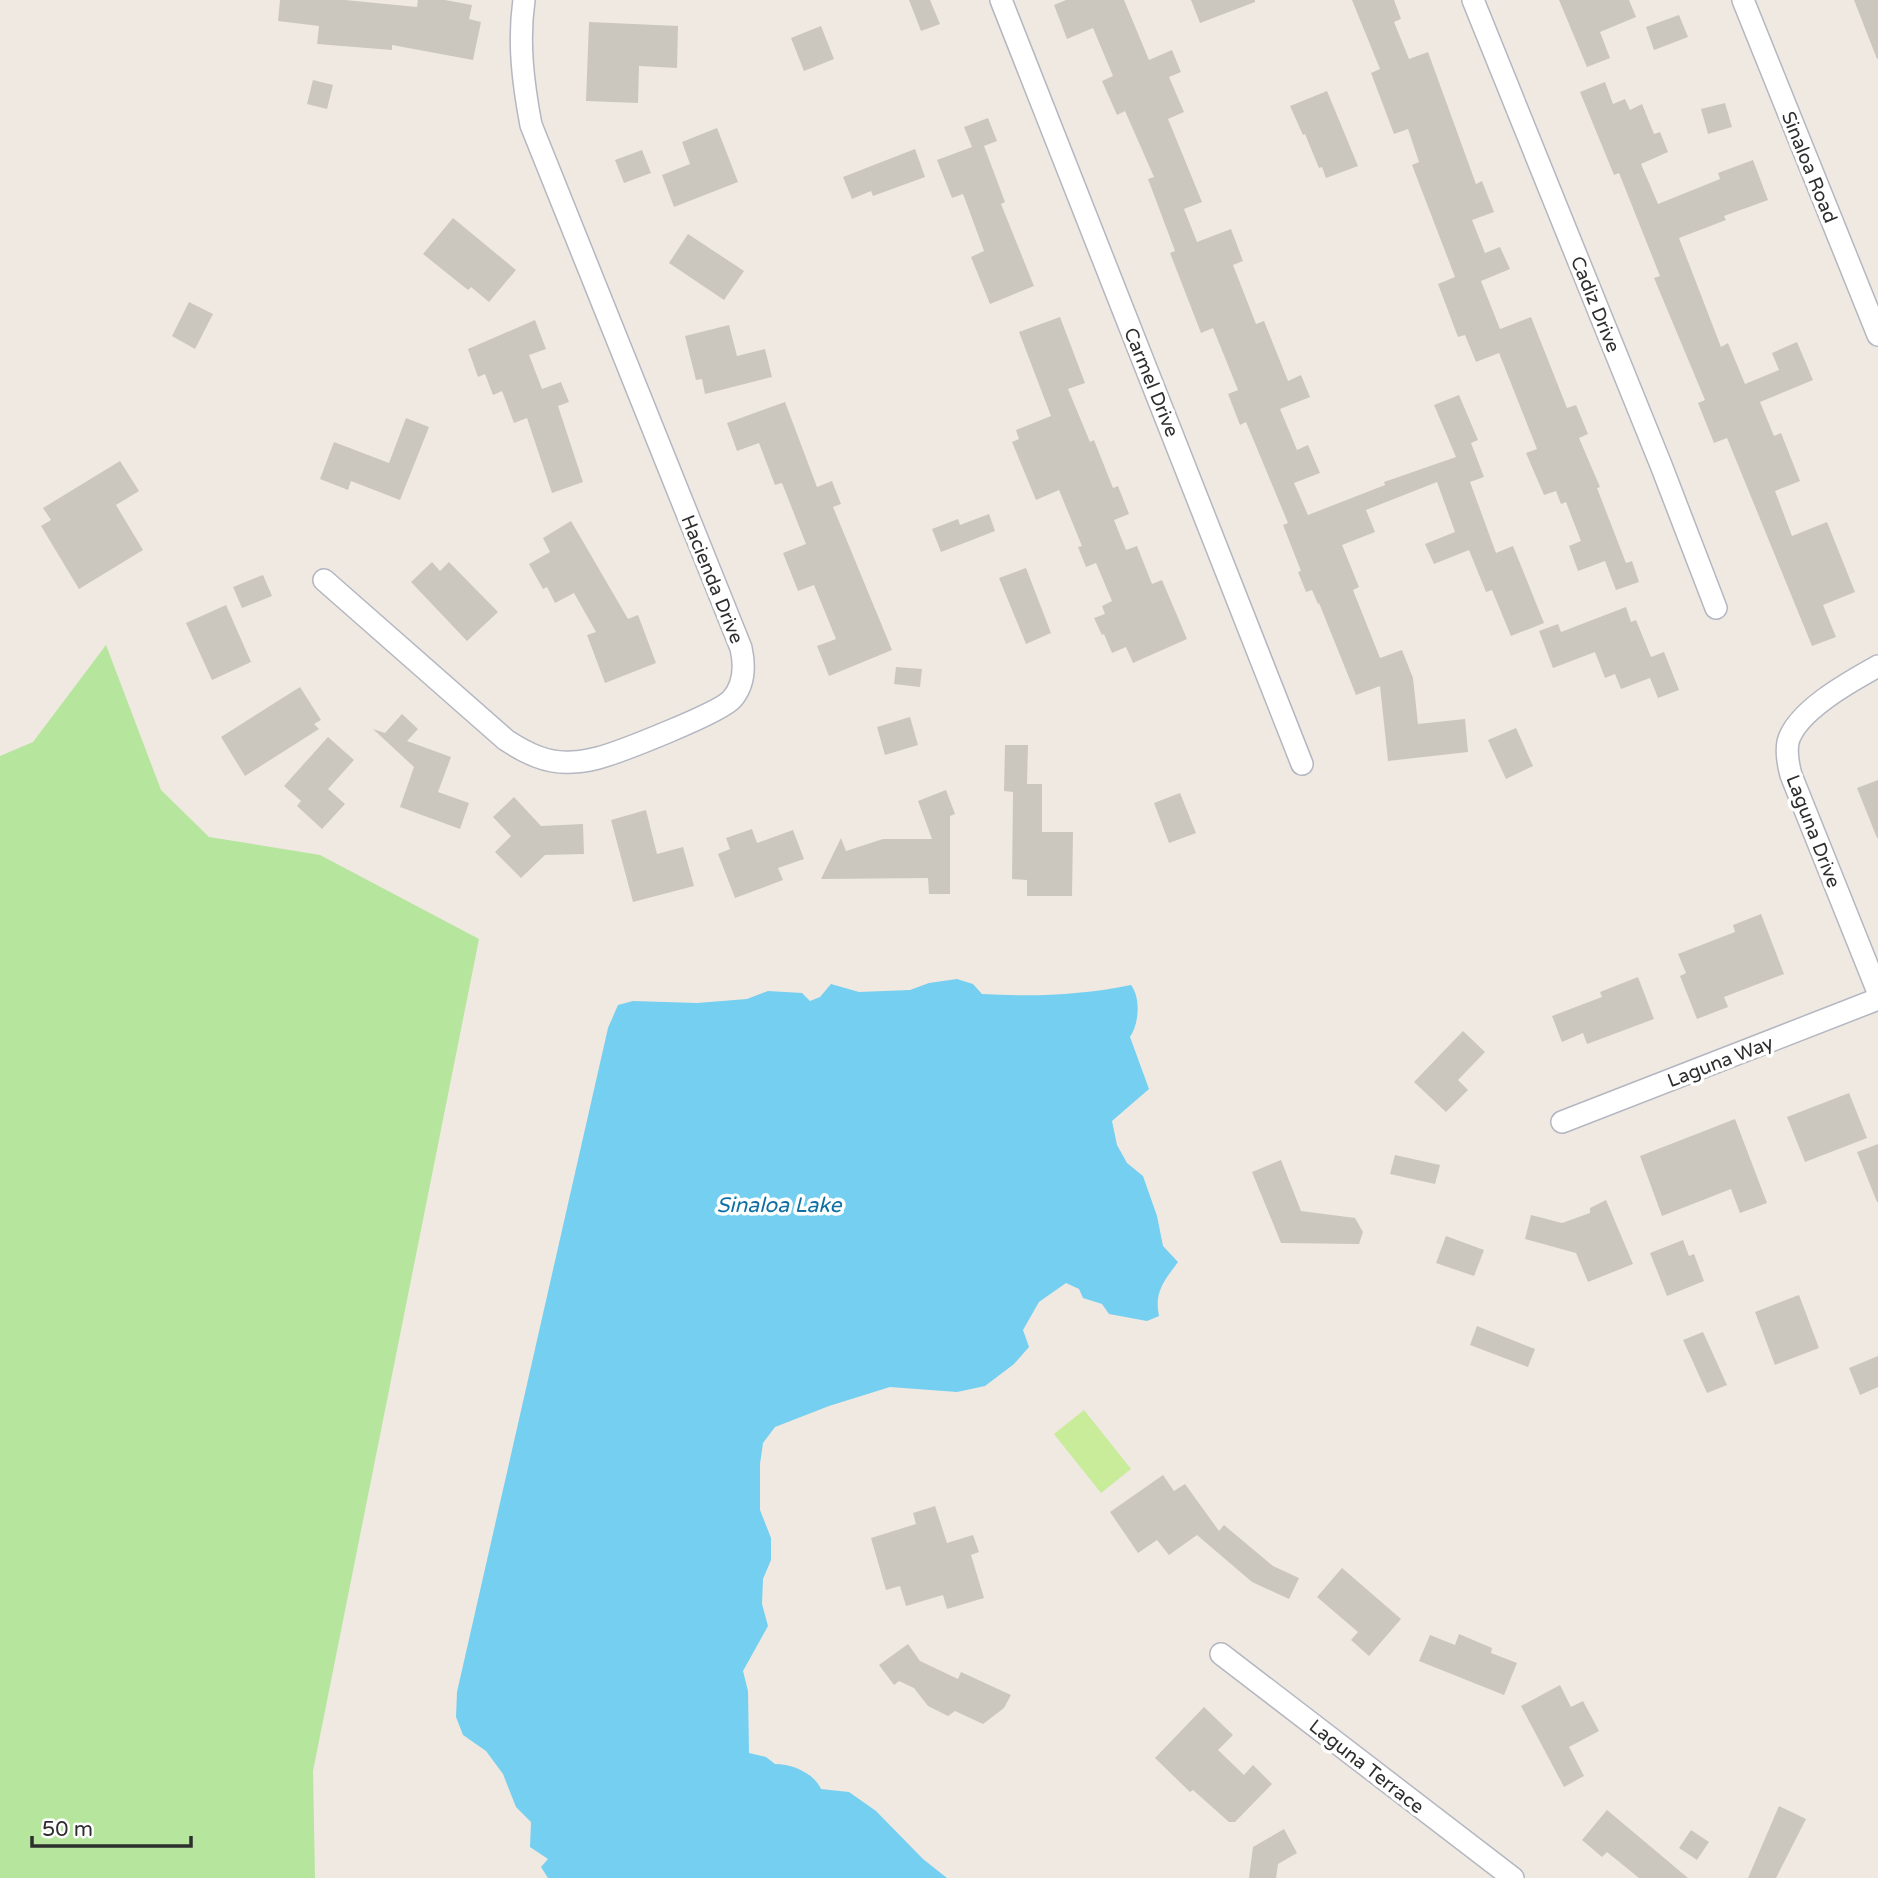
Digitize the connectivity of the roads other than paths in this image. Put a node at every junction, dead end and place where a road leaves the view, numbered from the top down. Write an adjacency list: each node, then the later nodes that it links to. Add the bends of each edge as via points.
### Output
1 (524, 0): 6 (street, Hacienda Drive, via 521,57 531,125 741,648 743,680 732,699 714,711 598,758 547,760 506,740)
2 (1002, 0): 9 (street, Carmel Drive)
3 (1473, 0): 7 (street, Cadiz Drive)
4 (1742, 0): 5 (street, Sinaloa Road)
5 (1878, 335)
6 (324, 580)
7 (1716, 608)
8 (1878, 666): 10 (street, Laguna Drive, via 1806,714 1788,742 1787,758)
9 (1302, 764)
10 (1878, 992)
11 (1878, 999): 12 (street, Laguna Way)
12 (1562, 1122)
13 (1221, 1654): 14 (street, Laguna Terrace)
14 (1513, 1878)

